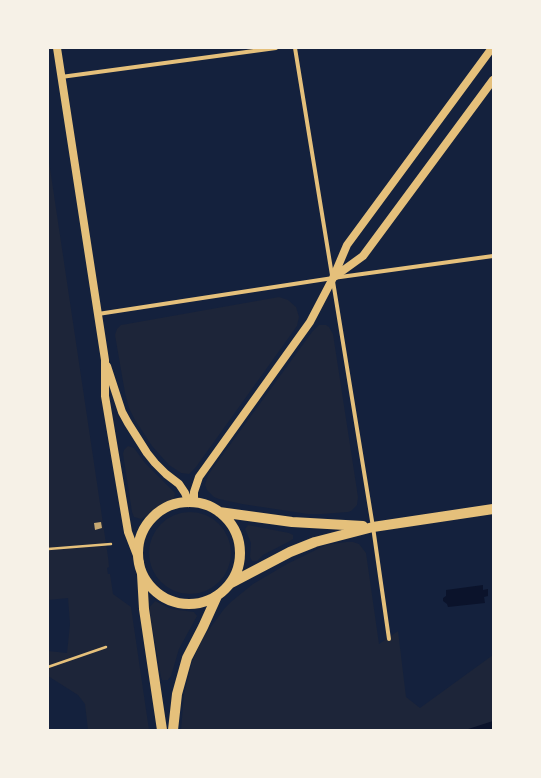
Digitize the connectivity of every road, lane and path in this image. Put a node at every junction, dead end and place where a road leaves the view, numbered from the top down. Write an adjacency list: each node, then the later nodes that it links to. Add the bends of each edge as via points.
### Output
1 (56, 48): 5 (main road)
2 (276, 48): 5 (street)
3 (295, 48): 8 (street)
4 (492, 48): 8 (main road, via 347,245)
5 (61, 77): 9 (main road)
6 (493, 80): 8 (main road, via 363,256)
7 (493, 256): 8 (street)
8 (333, 278): 9 (street); 11 (main road, via 310,322 199,477); 14 (street)
9 (98, 314): 10 (main road)
10 (105, 360): 11 (main road, via 128,423 146,452 179,484); 17 (main road, via 105,396 128,532)
11 (191, 503): 13 (main road, via 207,506); 17 (main road, via 169,507 149,523 139,546)
12 (493, 509): 14 (main road)
13 (219, 512): 14 (main road, via 292,522); 18 (main road, via 230,523 239,545 238,568)
14 (373, 527): 18 (main road, via 304,546); 20 (street)
15 (111, 544): 16 (path)
16 (48, 549)
17 (141, 566): 19 (main road, via 157,593 173,602 200,603); 23 (main road, via 144,609)
18 (230, 582): 19 (main road)
19 (217, 596): 24 (main road, via 187,658 177,694)
20 (389, 639)
21 (106, 647): 22 (path)
22 (48, 668)
23 (162, 730)
24 (173, 730)

